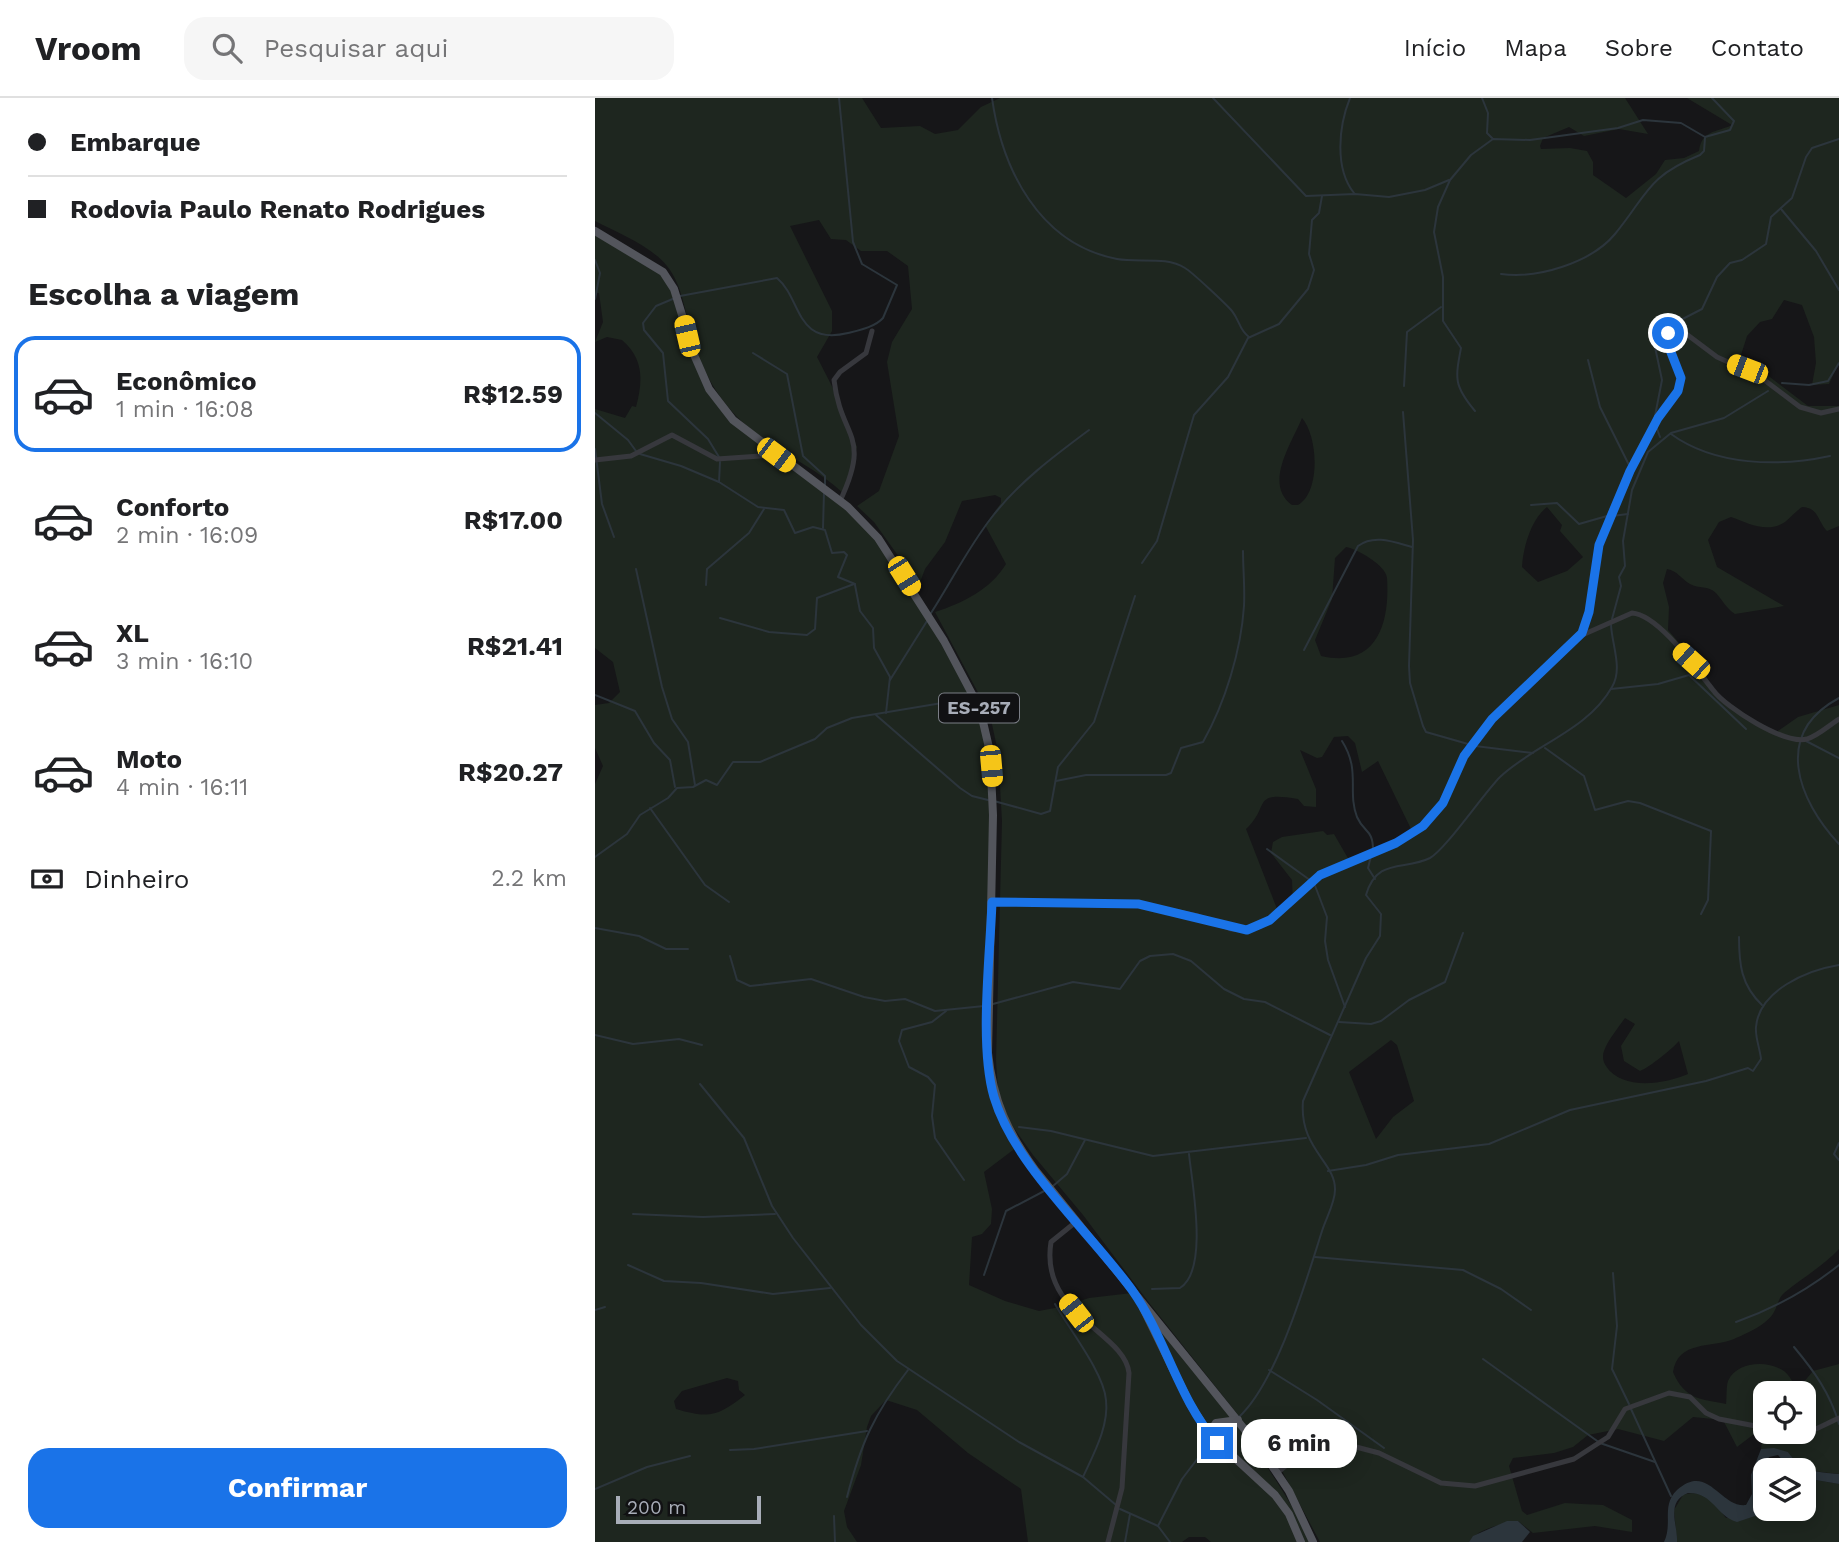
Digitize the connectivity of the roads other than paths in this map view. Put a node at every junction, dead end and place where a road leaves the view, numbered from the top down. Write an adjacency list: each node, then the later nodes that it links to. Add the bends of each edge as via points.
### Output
1 (595, 231): 4 (main road, ES-257, via 663,272 674,289 709,389 733,420)
2 (871, 331): 6 (street, via 866,353 834,380 856,449 855,465)
3 (1839, 409): 7 (street, via 1821,413 1800,407 1759,376 1717,356 1681,330 1670,331 1667,342 1681,378 1678,391 1630,471 1599,545 1589,612)
4 (776, 455): 5 (street, via 717,459 672,435 631,456); 6 (main road, ES-257)
5 (595, 460)
6 (840, 501): 9 (main road, ES-257, via 891,555 980,709 992,785)
7 (1580, 636): 8 (street, via 1637,613 1660,626 1714,692 1779,735 1809,738); 9 (street, via 1492,719 1464,756 1443,803 1423,826 1396,843 1320,875 1261,926 1238,930 1139,904)
8 (1839, 719)
9 (992, 902): 10 (main road, ES-257, via 988,1054 994,1096 1011,1136)
10 (1077, 1221): 11 (main road, ES-257); 18 (street, via 1051,1242 1056,1280 1076,1313 1124,1356 1129,1373 1120,1502)
11 (1132, 1291): 13 (main road, ES-257); 16 (main road, ES-257)
12 (1839, 1418): 15 (street)
13 (1238, 1420): 16 (main road, via 1220,1421); 17 (main road, ES-257)
14 (1753, 1426): 17 (street, via 1719,1419 1690,1397 1669,1393 1625,1409 1608,1437 1574,1459 1475,1486 1441,1483 1378,1452 1337,1442 1311,1445)
15 (1816, 1430)
16 (1209, 1434): 19 (main road, ES-257, via 1275,1495)
17 (1277, 1473): 20 (main road, ES-257)
18 (1108, 1542)
19 (1301, 1542)
20 (1313, 1542)

